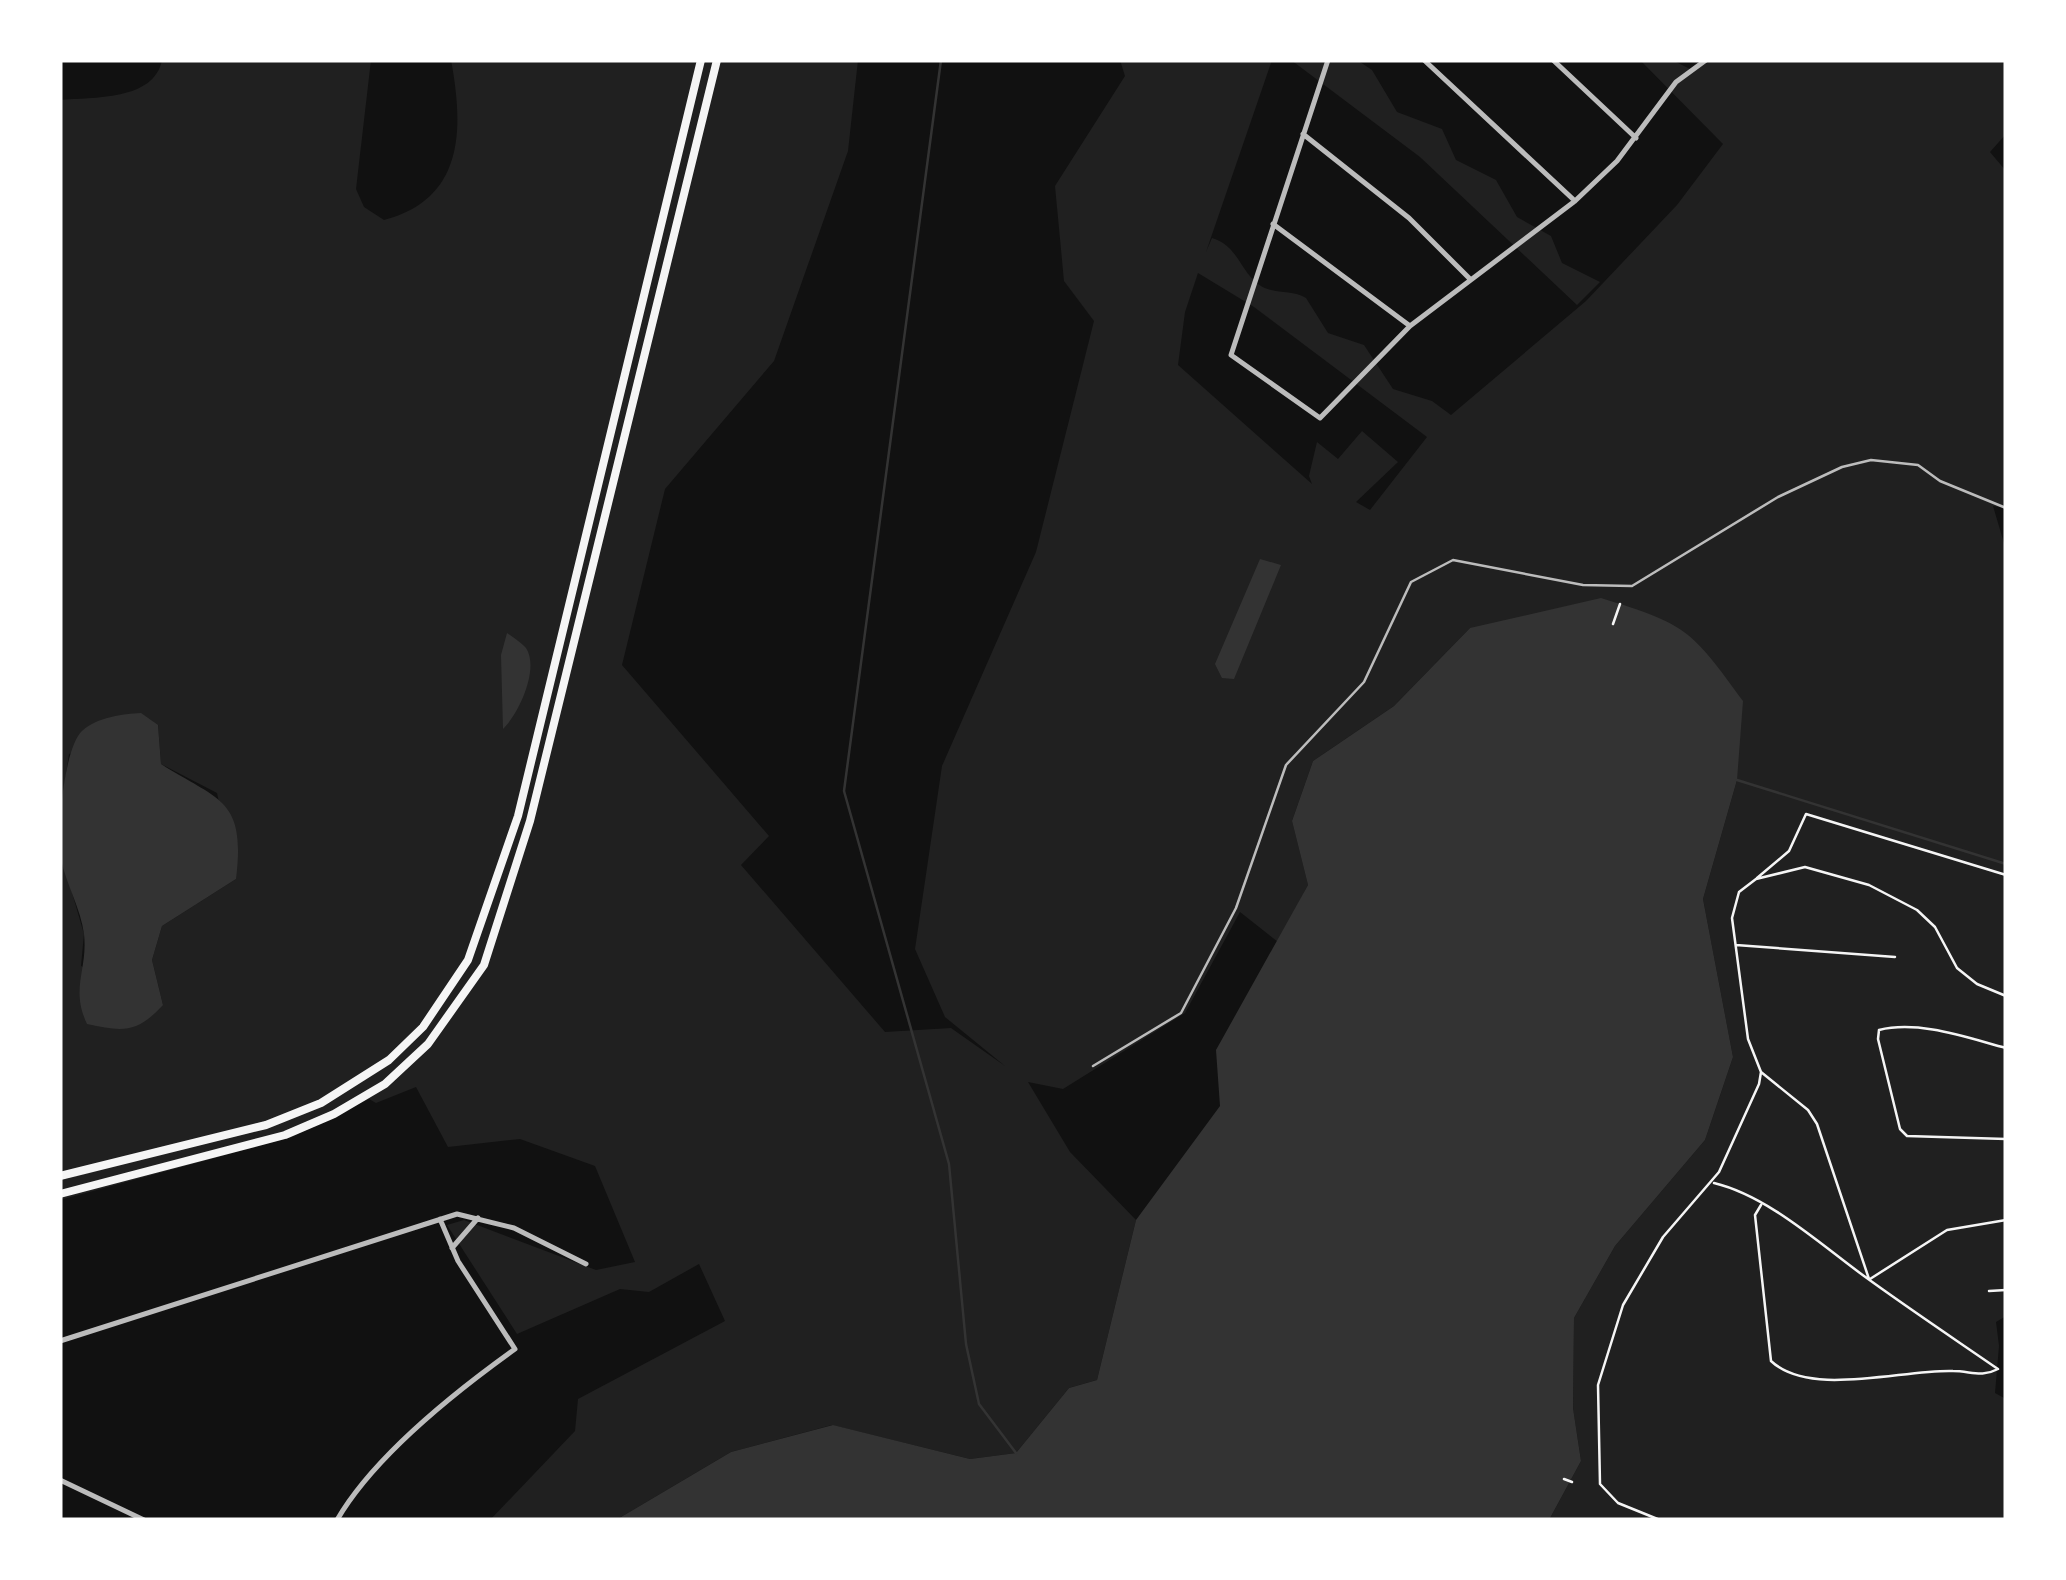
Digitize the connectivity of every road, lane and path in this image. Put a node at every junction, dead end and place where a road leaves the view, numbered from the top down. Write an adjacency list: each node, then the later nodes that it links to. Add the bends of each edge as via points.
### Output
1 (701, 60): 25 (highway, via 518,816 468,960 423,1027 389,1060 320,1104)
2 (716, 60): 27 (highway, via 530,821 484,965 428,1044 386,1084 334,1114 285,1135)
3 (1328, 60): 7 (street)
4 (1424, 60): 9 (street)
5 (1553, 60): 8 (street)
6 (1706, 60): 8 (street, via 1676,82)
7 (1303, 134): 10 (street); 11 (street, via 1410,218)
8 (1636, 138): 9 (street)
9 (1575, 201): 11 (street)
10 (1274, 224): 12 (street); 12 (street, via 1230,355 1320,418)
11 (1470, 278): 12 (street)
12 (1410, 326)
13 (2006, 508): 22 (lane, via 1918,465 1871,460 1778,496 1632,586 1583,585 1453,560 1411,582 1364,682 1286,766 1236,908 1181,1014)
14 (1620, 604): 15 (path)
15 (1612, 624)
16 (2006, 874): 17 (path, via 1806,814 1788,851)
17 (1756, 879): 18 (path, via 1734,901); 20 (path, via 1805,867 1869,885 1917,910 1935,927 1957,968)
18 (1734, 945): 19 (path); 23 (path, via 1748,1039)
19 (1895, 957)
20 (2006, 996)
21 (2006, 1048): 24 (path, via 1949,1032 1879,1030 1900,1129 1920,1138)
22 (1093, 1066)
23 (1761, 1072): 26 (path); 34 (path, via 1816,1124)
24 (2006, 1139)
25 (60, 1176)
26 (1711, 1182): 28 (path); 43 (path, via 1642,1267 1598,1385 1600,1484 1618,1503)
27 (60, 1194)
28 (1761, 1206): 34 (path); 34 (path, via 1755,1215 1771,1362 1782,1372 1837,1380 1954,1371 1986,1376 1998,1369)
29 (440, 1218): 30 (street); 32 (street); 37 (street)
30 (478, 1218): 32 (street); 33 (street)
31 (2006, 1220): 34 (path, via 1948,1230)
32 (452, 1248): 42 (street, via 515,1350 384,1461 353,1492)
33 (586, 1264)
34 (1869, 1280)
35 (2006, 1290): 36 (path)
36 (1988, 1291)
37 (60, 1341)
38 (1564, 1479): 40 (path)
39 (60, 1480): 41 (street)
40 (1572, 1482)
41 (144, 1520)
42 (338, 1520)
43 (1660, 1520)

